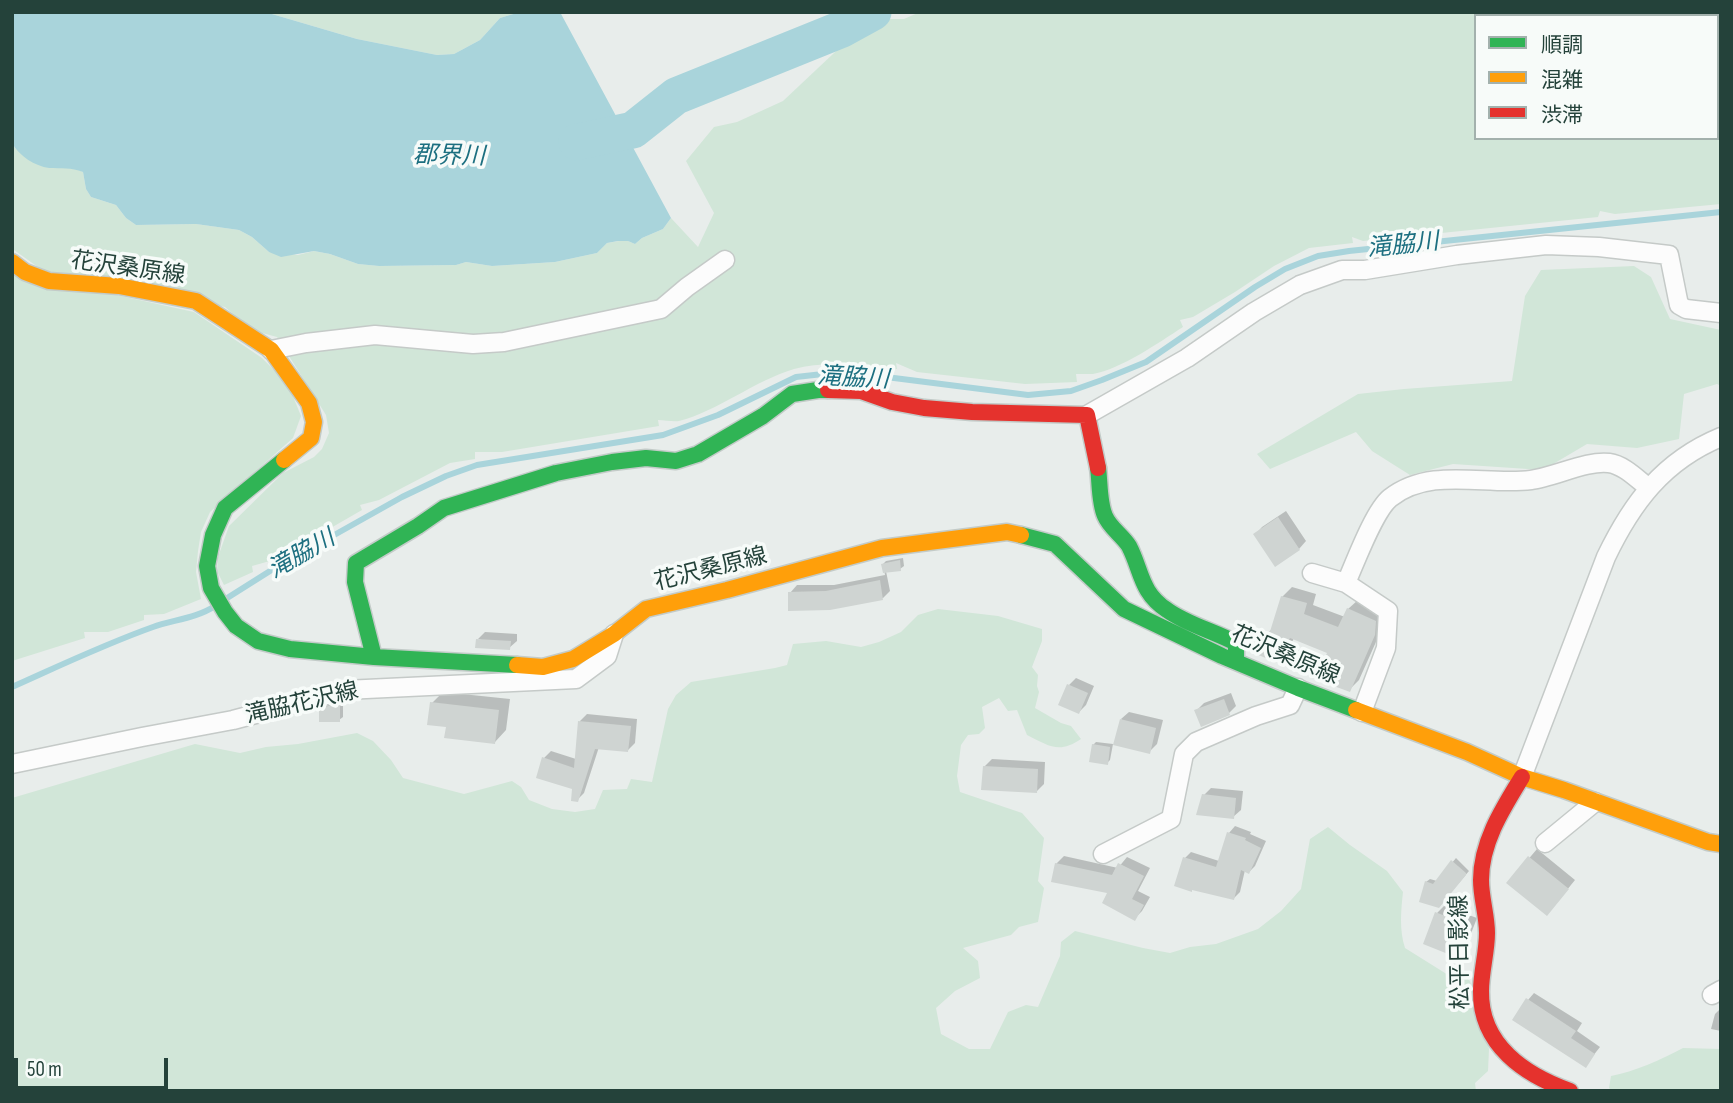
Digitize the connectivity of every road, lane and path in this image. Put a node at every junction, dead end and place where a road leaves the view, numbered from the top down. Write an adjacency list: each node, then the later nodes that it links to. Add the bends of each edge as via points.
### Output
1 (725, 260): 4 (street, via 661,309 504,342 473,344 375,335)
2 (12, 262): 4 (main road, 花沢桑原線, via 49,281 118,286 196,302)
3 (1721, 313): 5 (street, via 1679,305 1669,255 1647,252 1546,245 1342,270 1300,285)
4 (271, 350): 11 (main road, 花沢桑原線, via 309,403 314,422 311,438 225,508 206,566 211,588 236,626 258,641 290,649)
5 (1087, 415): 11 (main road, via 924,408 861,391 818,390 792,394 698,454 676,461 646,458 556,473 444,508 356,563 355,582); 12 (main road, via 1103,511 1128,545 1146,589 1161,606 1236,643)
6 (1721, 437): 7 (street, via 1679,460)
7 (1649, 488): 9 (street, via 1622,467 1601,462 1528,480 1465,478 1421,484 1388,499); 16 (street, via 1606,557)
8 (1312, 573): 9 (street)
9 (1346, 583): 14 (street, via 1388,611 1386,648)
10 (614, 634): 11 (main road, 花沢桑原線, via 573,659 543,667); 12 (main road, 花沢桑原線, via 646,608 882,548 1007,532 1055,544 1124,609); 15 (street, 滝脇花沢線, via 607,656 576,679 345,690 233,720)
11 (374, 657)
12 (1236, 661): 13 (main road, 花沢桑原線)
13 (1298, 688): 14 (main road, 花沢桑原線); 20 (street, via 1290,705 1196,743 1184,754 1171,819)
14 (1362, 712): 16 (main road, 花沢桑原線)
15 (12, 764)
16 (1522, 777): 17 (main road, 花沢桑原線); 21 (main road, 松平日影線, via 1484,850 1481,880 1487,925 1481,1002 1490,1034 1500,1049 1522,1069)
17 (1595, 802): 18 (street); 19 (main road, 花沢桑原線)
18 (1545, 843)
19 (1721, 844)
20 (1103, 854)
21 (1570, 1091)

